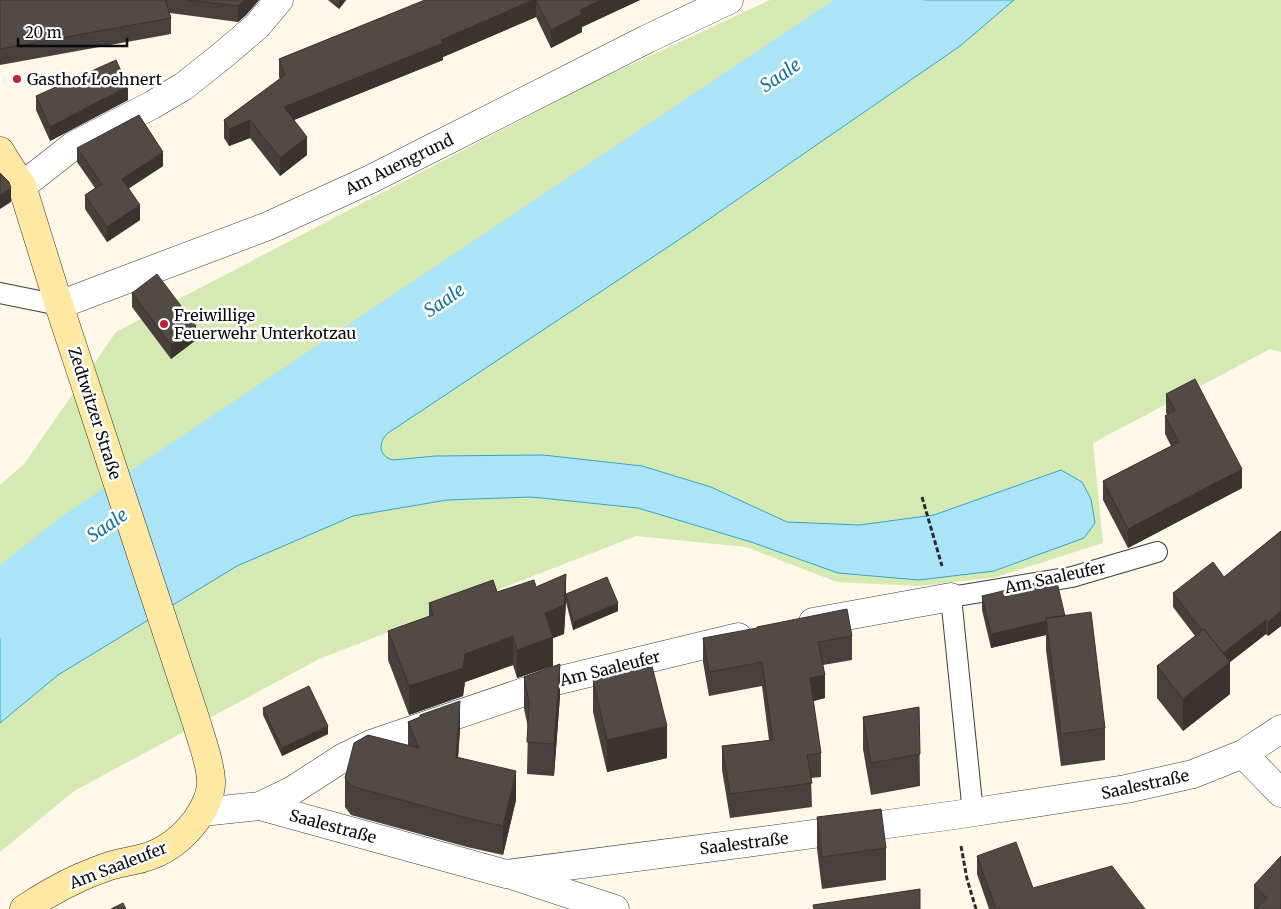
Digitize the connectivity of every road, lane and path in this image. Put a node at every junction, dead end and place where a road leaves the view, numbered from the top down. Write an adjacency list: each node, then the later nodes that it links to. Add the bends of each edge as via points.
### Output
1 (279, 0): 4 (street, via 257,26 184,86 73,146)
2 (729, 0): 6 (street, Am Auengrund, via 371,179 268,226)
3 (0, 151): 4 (street, Zedtwitzer Straße)
4 (22, 186): 6 (street, Zedtwitzer Straße)
5 (0, 293): 6 (lane)
6 (59, 305): 12 (street, Zedtwitzer Straße)
7 (922, 496): 9 (path)
8 (1157, 552): 9 (lane, Am Saaleufer, via 1072,577)
9 (947, 585): 10 (street, Am Saaleufer); 18 (lane)
10 (787, 627)
11 (758, 632): 16 (street, Am Saaleufer, via 556,681 371,744)
12 (197, 724): 17 (street, Am Saaleufer, via 211,782)
13 (1281, 729): 14 (street, Saalestraße)
14 (1244, 754): 15 (street); 18 (street, Saalestraße, via 1194,774 1126,789)
15 (1281, 793)
16 (260, 806): 17 (street, Saalestraße); 19 (street, Saalestraße)
17 (202, 812): 20 (street, Am Saaleufer, via 175,843 158,853 80,877)
18 (964, 814): 19 (street, Saalestraße); 22 (path, via 966,878)
19 (506, 874): 21 (street)
20 (24, 909)
21 (615, 909)
22 (976, 909)

